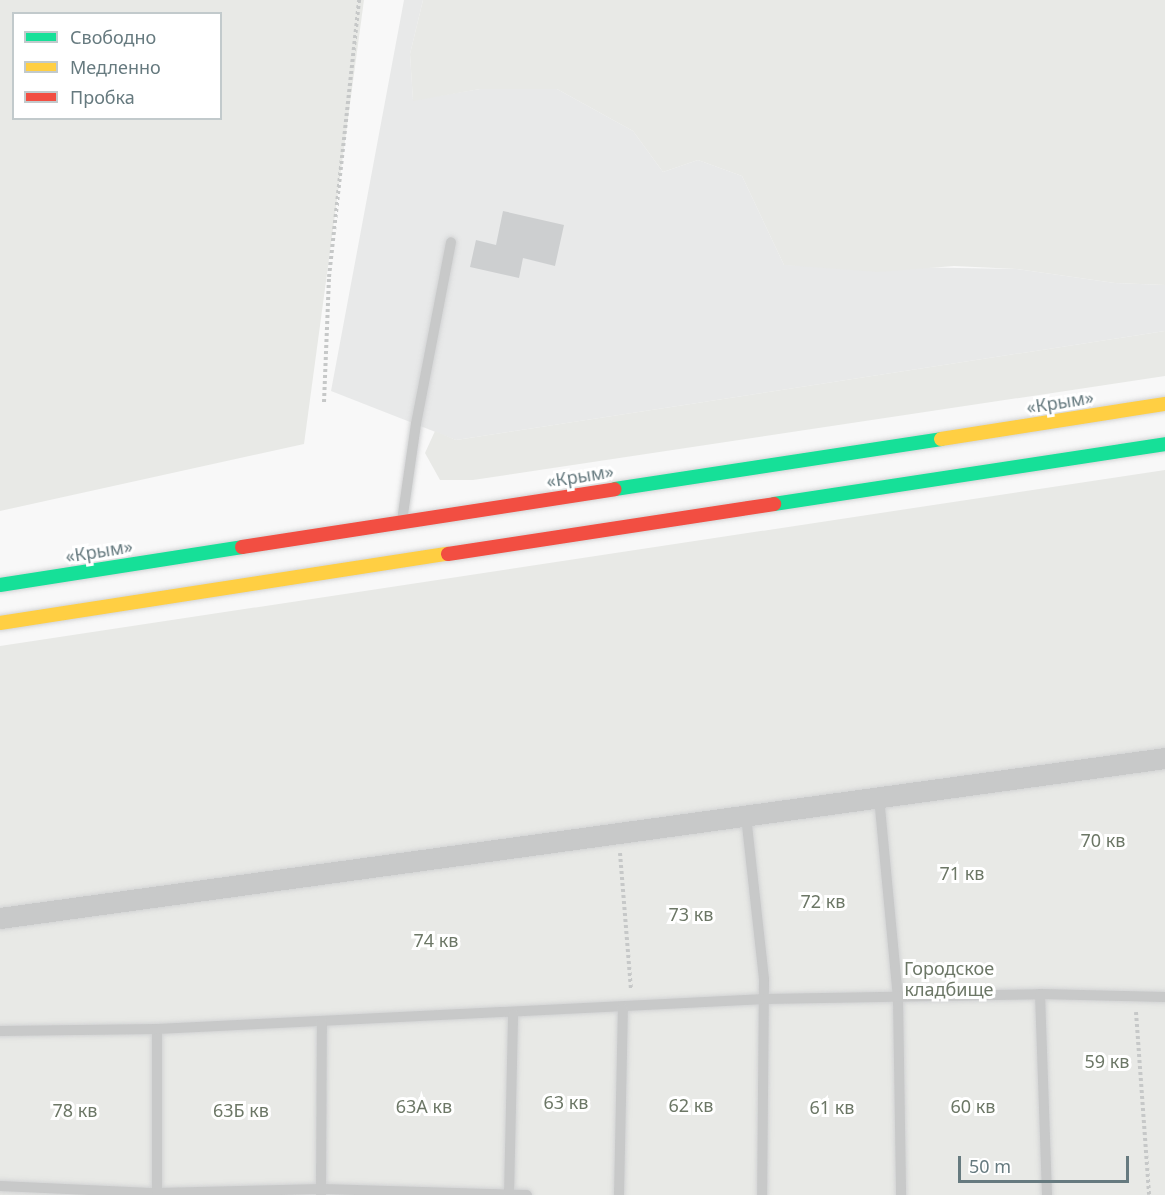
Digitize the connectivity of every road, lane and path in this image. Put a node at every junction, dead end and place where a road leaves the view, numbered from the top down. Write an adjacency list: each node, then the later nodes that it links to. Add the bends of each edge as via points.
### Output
1 (359, 0): 3 (path, via 329,277)
2 (451, 242): 6 (lane)
3 (324, 402)
4 (1165, 404): 6 (main road, «Крым»)
5 (1165, 444): 7 (main road)
6 (402, 521): 7 (main road); 8 (main road, «Крым»)
7 (403, 561): 9 (main road)
8 (0, 585)
9 (0, 623)
10 (1165, 758): 11 (street)
11 (879, 797): 12 (street); 18 (lane)
12 (746, 816): 13 (street); 19 (lane)
13 (619, 835): 14 (street); 20 (path, via 632,996)
14 (0, 918)
15 (1040, 994): 16 (lane); 18 (lane); 33 (lane)
16 (1135, 996): 17 (lane); 34 (path)
17 (1165, 997)
18 (898, 998): 19 (lane); 32 (lane)
19 (765, 999): 20 (lane); 31 (lane)
20 (623, 1009): 21 (lane); 30 (lane)
21 (513, 1014): 22 (lane); 28 (lane)
22 (322, 1021): 23 (lane); 26 (lane)
23 (157, 1029): 24 (lane); 27 (lane)
24 (0, 1031)
25 (0, 1186): 27 (lane)
26 (321, 1192): 27 (lane); 28 (lane)
27 (157, 1194)
28 (509, 1194): 29 (lane)
29 (527, 1195)
30 (619, 1195)
31 (762, 1195)
32 (901, 1195)
33 (1047, 1195)
34 (1149, 1195)

